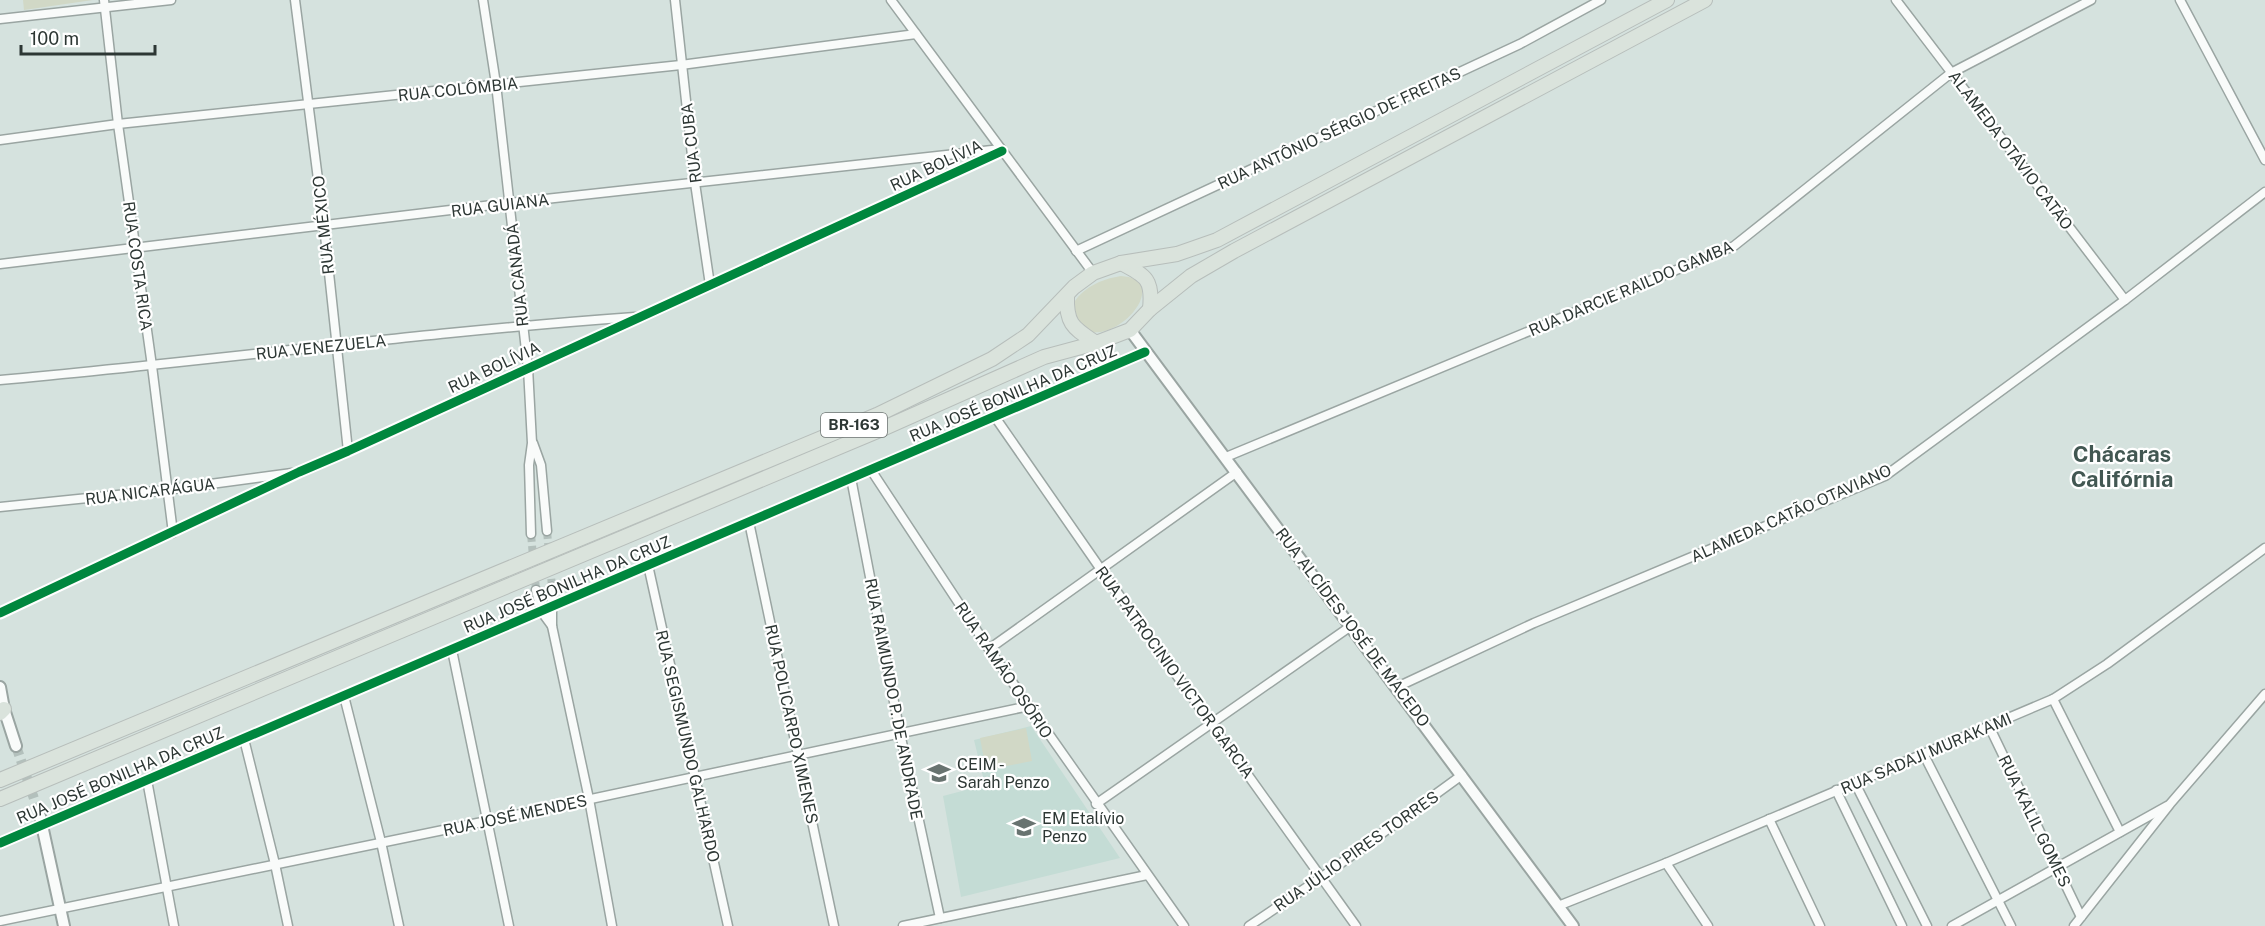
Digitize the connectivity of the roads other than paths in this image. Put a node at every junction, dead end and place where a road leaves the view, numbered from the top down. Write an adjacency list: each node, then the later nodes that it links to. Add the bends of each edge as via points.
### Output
1 (171, 0): 12 (street)
2 (295, 0): 18 (street, RUA MÉXICO)
3 (483, 0): 17 (street, RUA CANADÁ)
4 (675, 0): 15 (street, RUA CUBA)
5 (891, 0): 14 (street)
6 (1601, 0): 28 (street, RUA ANTÔNIO SÉRGIO DE FREITAS, via 1520,44)
7 (1667, 0): 29 (highway, BR-163, via 1217,240 1177,254)
8 (1705, 0): 35 (highway, BR-163, via 1234,251 1191,276)
9 (1896, 0): 16 (street, ALAMEDA OTÁVIO CATÃO)
10 (2091, 0): 16 (street, RUA DARCIE RAILDO GAMBA)
11 (2180, 0): 22 (street)
12 (104, 4): 13 (street); 19 (street, RUA COSTA RICA)
13 (0, 19)
14 (916, 34): 15 (street, RUA COLÔMBIA); 21 (street)
15 (681, 65): 17 (street, RUA COLÔMBIA); 23 (street, RUA CUBA)
16 (1951, 73): 34 (street, ALAMEDA OTÁVIO CATÃO); 48 (street, RUA DARCIE RAILDO GAMBA, via 1734,246)
17 (496, 84): 18 (street, RUA COLÔMBIA); 25 (street, RUA CANADÁ)
18 (309, 106): 19 (street, RUA COLÔMBIA); 26 (street, RUA MÉXICO)
19 (118, 124): 20 (street, RUA COLÔMBIA); 27 (street, RUA COSTA RICA)
20 (0, 140)
21 (1001, 150): 23 (street, RUA GUIANA); 28 (street); 32 (street, RUA BOLÍVIA)
22 (2265, 160)
23 (695, 183): 25 (street, RUA GUIANA); 32 (street, RUA CUBA)
24 (2265, 192): 34 (street, ALAMEDA CATÃO OTAVIANO)
25 (510, 203): 26 (street, RUA GUIANA); 37 (street, RUA CANADÁ)
26 (324, 226): 27 (street, RUA GUIANA); 40 (street, RUA MÉXICO)
27 (136, 248): 30 (street, RUA GUIANA); 42 (street, RUA COSTA RICA)
28 (1076, 251): 31 (street)
29 (1121, 263): 31 (highway, BR-163); 35 (highway, via 1148,280 1152,291)
30 (0, 264)
31 (1094, 273): 33 (highway, BR-163)
32 (710, 285): 36 (street, RUA BOLÍVIA)
33 (1066, 296): 39 (highway, via 1066,313 1073,328); 87 (highway, BR-163, via 1028,335 992,359 878,415)
34 (2125, 300): 72 (street, ALAMEDA CATÃO OTAVIANO, via 1885,476 1534,623)
35 (1150, 309): 38 (highway, BR-163)
36 (641, 316): 37 (street, RUA VENEZUELA); 43 (street, RUA BOLÍVIA)
37 (522, 325): 40 (street, RUA VENEZUELA); 43 (street, RUA CANADÁ)
38 (1130, 330): 39 (highway, BR-163); 41 (street, RUA ALCÍDES JOSÉ DE MACEDO)
39 (1096, 343): 91 (highway, BR-163, via 1044,357 871,434)
40 (336, 346): 42 (street, RUA VENEZUELA); 47 (street, RUA MÉXICO)
41 (1145, 352): 45 (street, RUA JOSÉ BONILHA DA CRUZ); 48 (street, RUA ALCÍDES JOSÉ DE MACEDO)
42 (152, 366): 44 (street, RUA VENEZUELA); 53 (street, RUA COSTA RICA)
43 (528, 368): 46 (street, RUA CANADÁ); 47 (street, RUA BOLÍVIA)
44 (0, 380)
45 (995, 417): 49 (street, RUA JOSÉ BONILHA DA CRUZ); 61 (street, RUA PATROCINIO VICTOR GARCIA)
46 (532, 443): 56 (street, via 541,465); 58 (street)
47 (348, 451): 50 (street, RUA BOLÍVIA)
48 (1226, 457): 51 (street, RUA ALCÍDES JOSÉ DE MACEDO)
49 (871, 470): 52 (street, RUA JOSÉ BONILHA DA CRUZ); 69 (street, RUA RAMÃO OSÓRIO)
50 (299, 472): 53 (street, RUA NICARÁGUA); 57 (street, RUA BOLÍVIA)
51 (1237, 472): 61 (street); 68 (street, RUA ALCÍDES JOSÉ DE MACEDO)
52 (851, 478): 55 (street, RUA JOSÉ BONILHA DA CRUZ); 80 (street, RUA RAIMUNDO P. DE ANDRADE)
53 (166, 490): 54 (street, RUA NICARÁGUA); 57 (street, RUA COSTA RICA)
54 (0, 507)
55 (749, 522): 60 (street, RUA JOSÉ BONILHA DA CRUZ); 84 (street, RUA POLICARPO XIMENES)
56 (548, 531)
57 (173, 533): 66 (street, RUA BOLÍVIA)
58 (531, 534)
59 (2265, 548): 75 (street, RUA SADAJI MURAKAMI)
60 (648, 566): 64 (street, RUA JOSÉ BONILHA DA CRUZ); 86 (street, RUA SEGISMUNDO GALHARDO)
61 (1101, 571): 69 (street); 78 (street, RUA PATROCINIO VICTOR GARCIA)
62 (552, 587): 64 (street)
63 (536, 590): 65 (street)
64 (553, 606): 65 (street, RUA JOSÉ BONILHA DA CRUZ); 67 (street)
65 (541, 611): 67 (street); 70 (street, RUA JOSÉ BONILHA DA CRUZ)
66 (0, 613)
67 (552, 626): 92 (street)
68 (1351, 626): 72 (street, RUA ALCÍDES JOSÉ DE MACEDO); 78 (street)
69 (989, 649): 76 (street, RUA RAMÃO OSÓRIO)
70 (452, 650): 74 (street, RUA JOSÉ BONILHA DA CRUZ); 97 (street)
71 (0, 687): 77 (street)
72 (1397, 687): 85 (street, RUA ALCÍDES JOSÉ DE MACEDO)
73 (2265, 694): 94 (street)
74 (344, 696): 81 (street, RUA JOSÉ BONILHA DA CRUZ); 99 (street)
75 (2053, 699): 79 (street, RUA SADAJI MURAKAMI); 98 (street)
76 (1029, 706): 80 (street, RUA JOSÉ MENDES); 93 (street, RUA RAMÃO OSÓRIO)
77 (2, 711): 82 (street)
78 (1212, 723): 93 (street); 105 (street, RUA PATROCINIO VICTOR GARCIA)
79 (1989, 726): 83 (street, RUA SADAJI MURAKAMI); 103 (street, RUA KALIL GOMES)
80 (900, 734): 84 (street, RUA JOSÉ MENDES); 111 (street, RUA RAIMUNDO P. DE ANDRADE)
81 (244, 739): 88 (street, RUA JOSÉ BONILHA DA CRUZ); 102 (street)
82 (16, 746)
83 (1923, 753): 89 (street, RUA SADAJI MURAKAMI); 107 (street)
84 (800, 754): 86 (street, RUA JOSÉ MENDES); 120 (street, RUA POLICARPO XIMENES)
85 (1462, 775): 105 (street, RUA JÚLIO PIRES TORRES); 108 (street, RUA ALCÍDES JOSÉ DE MACEDO)
86 (696, 776): 92 (street, RUA JOSÉ MENDES); 119 (street, RUA SEGISMUNDO GALHARDO)
87 (0, 780)
88 (147, 780): 96 (street, RUA JOSÉ BONILHA DA CRUZ); 106 (street)
89 (1855, 783): 90 (street, RUA SADAJI MURAKAMI); 129 (street)
90 (1836, 790): 95 (street, RUA SADAJI MURAKAMI); 128 (street)
91 (0, 799)
92 (589, 799): 97 (street, RUA JOSÉ MENDES); 118 (street)
93 (1096, 804): 104 (street, RUA RAMÃO OSÓRIO)
94 (2170, 804): 98 (street); 110 (street)
95 (1769, 819): 101 (street, RUA SADAJI MURAKAMI); 127 (street)
96 (41, 820): 100 (street, RUA JOSÉ BONILHA DA CRUZ); 109 (street)
97 (487, 821): 99 (street, RUA JOSÉ MENDES); 117 (street)
98 (2120, 832): 103 (street)
99 (381, 842): 102 (street, RUA JOSÉ MENDES); 116 (street)
100 (0, 843)
101 (1666, 863): 108 (street, RUA SADAJI MURAKAMI); 126 (street)
102 (275, 864): 106 (street, RUA JOSÉ MENDES); 115 (street)
103 (2058, 867): 107 (street); 110 (street, RUA KALIL GOMES)
104 (1147, 875): 111 (street); 122 (street, RUA RAMÃO OSÓRIO)
105 (1323, 877): 123 (street, RUA JÚLIO PIRES TORRES); 124 (street, RUA PATROCINIO VICTOR GARCIA)
106 (165, 887): 109 (street, RUA JOSÉ MENDES); 114 (street)
107 (1998, 900): 130 (street); 131 (street)
108 (1558, 906): 125 (street, RUA ALCÍDES JOSÉ DE MACEDO)
109 (61, 909): 112 (street, RUA JOSÉ MENDES); 113 (street)
110 (2081, 917): 132 (street)
111 (940, 918): 121 (street)
112 (0, 921)
113 (64, 926)
114 (174, 926)
115 (288, 926)
116 (399, 926)
117 (508, 926)
118 (612, 926)
119 (728, 926)
120 (834, 926)
121 (903, 926)
122 (1184, 926)
123 (1250, 926)
124 (1356, 926)
125 (1573, 926)
126 (1708, 926)
127 (1820, 926)
128 (1902, 926)
129 (1927, 926)
130 (1952, 926)
131 (2010, 926)
132 (2074, 926)

